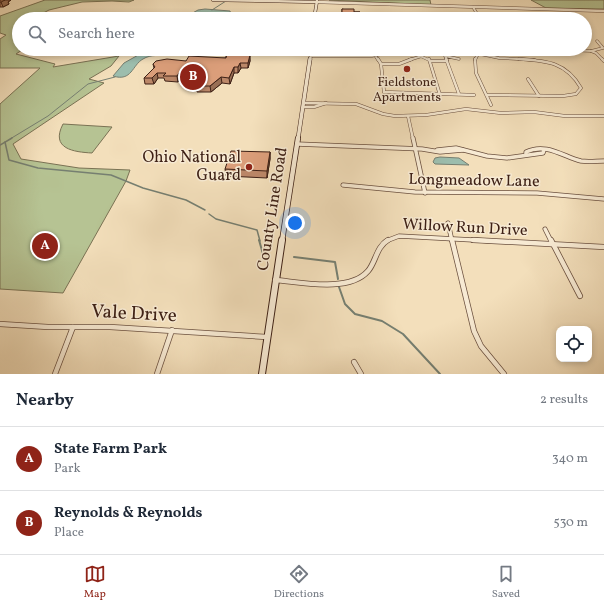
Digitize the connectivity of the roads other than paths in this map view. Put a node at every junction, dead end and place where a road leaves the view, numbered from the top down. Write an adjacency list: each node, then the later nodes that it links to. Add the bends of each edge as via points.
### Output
1 (214, 0): 3 (main road)
2 (260, 0): 4 (main road)
3 (238, 1): 4 (main road)
4 (317, 1): 5 (street); 7 (main road)
5 (473, 8): 6 (street); 8 (street)
6 (604, 11)
7 (315, 12)
8 (476, 12)
9 (597, 41): 10 (street, via 603,48)
10 (592, 51)
11 (592, 52): 19 (street)
12 (311, 56): 17 (street); 30 (main road, County Line Road)
13 (383, 56): 17 (street)
14 (422, 56): 20 (street); 22 (street, via 399,64)
15 (476, 56): 27 (street, via 474,67)
16 (496, 56): 28 (street, via 551,62 568,71 581,88 576,94 571,95)
17 (376, 57): 22 (street)
18 (459, 59): 21 (street, via 445,56)
19 (603, 60)
20 (430, 61): 21 (street); 25 (street)
21 (447, 61): 24 (street)
22 (382, 64): 25 (street, via 384,92)
23 (528, 79): 28 (street)
24 (459, 94): 25 (street); 26 (street)
25 (440, 95)
26 (474, 95)
27 (487, 96): 28 (street); 29 (street)
28 (539, 96)
29 (491, 104)
30 (303, 105): 31 (street, via 314,107 326,103 356,104 383,114); 33 (main road, County Line Road)
31 (408, 116): 32 (street, via 466,109 501,113); 34 (street)
32 (604, 116)
33 (297, 144): 34 (street); 44 (main road, County Line Road)
34 (415, 149): 35 (street, via 447,152 463,150 496,158 539,155 543,154 544,150 562,152 582,161); 37 (street)
35 (604, 161)
36 (343, 185): 37 (street, Longmeadow Lane)
37 (425, 193): 38 (street, Longmeadow Lane, via 497,192)
38 (604, 199)
39 (448, 222): 41 (street)
40 (546, 229): 42 (street)
41 (452, 239): 42 (street, Willow Run Drive); 44 (street, Willow Run Drive, via 402,236 389,238 378,248 370,270 348,282 329,284); 55 (street, via 474,331 481,346)
42 (554, 244): 43 (street, Willow Run Drive); 45 (street)
43 (604, 247)
44 (275, 280): 49 (main road, County Line Road)
45 (580, 296)
46 (0, 324): 47 (street, Vale Drive)
47 (73, 327): 48 (street, Vale Drive); 51 (street)
48 (172, 330): 49 (street, Vale Drive); 52 (street)
49 (267, 337): 53 (main road, County Line Road)
50 (354, 362): 54 (street)
51 (55, 374)
52 (157, 374)
53 (262, 374)
54 (361, 374)
55 (504, 374)

